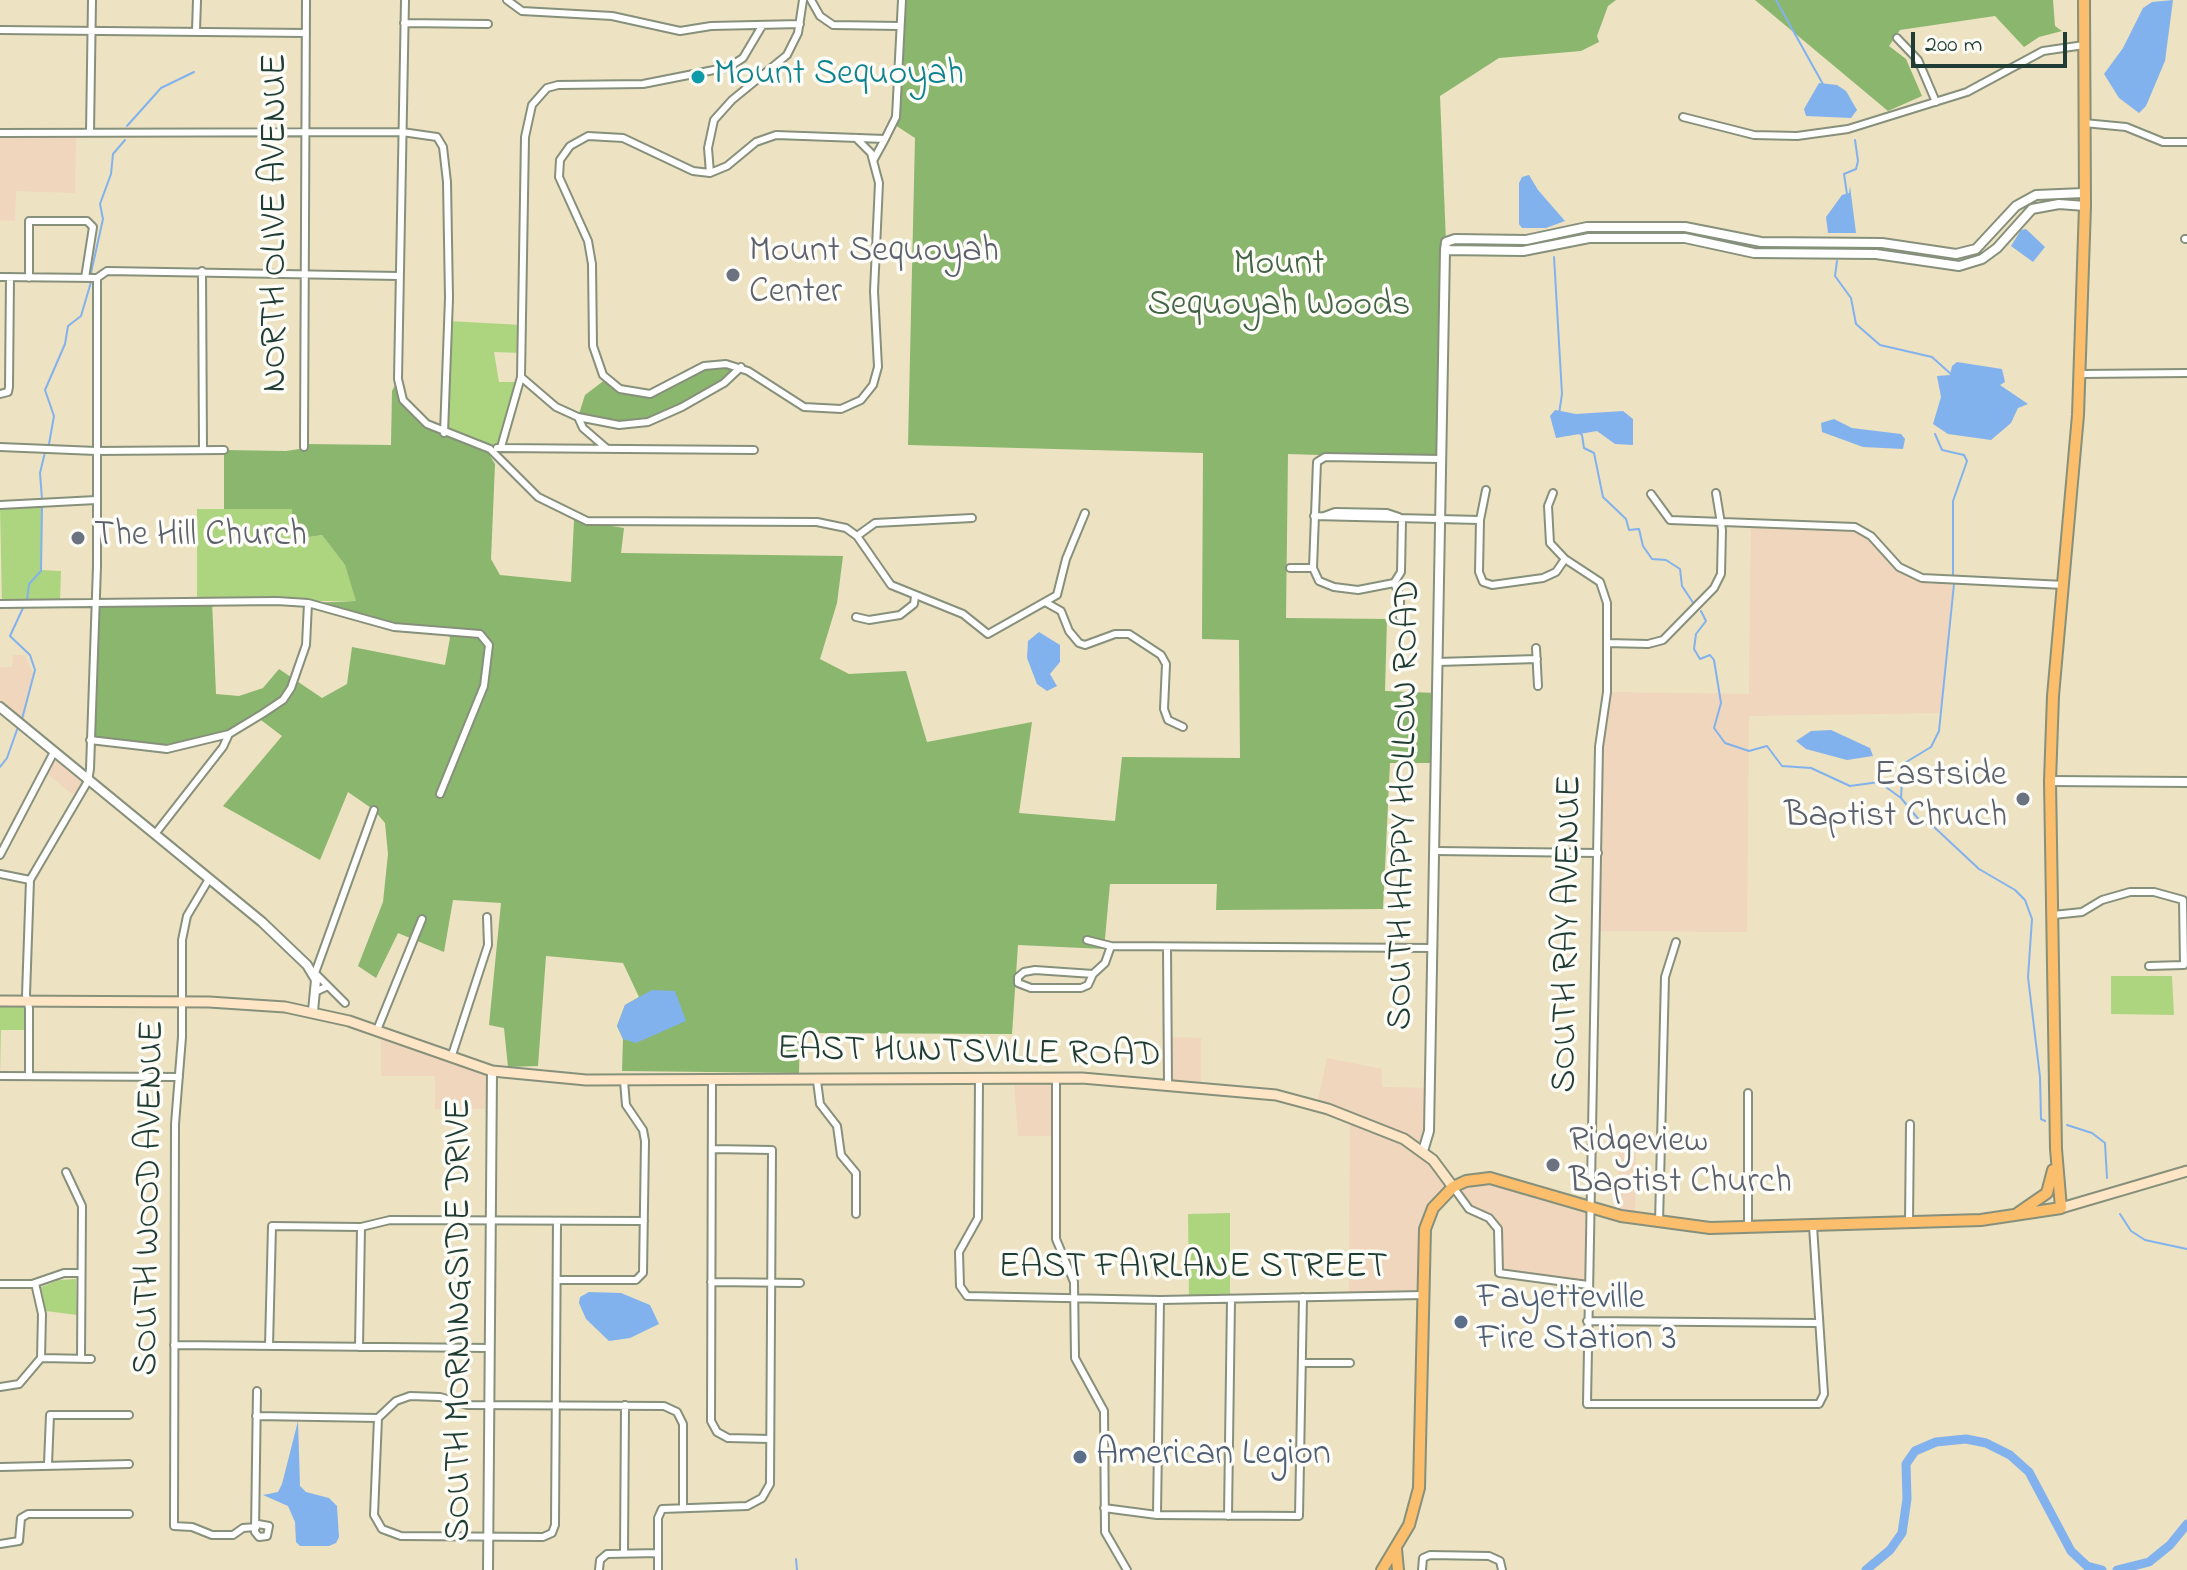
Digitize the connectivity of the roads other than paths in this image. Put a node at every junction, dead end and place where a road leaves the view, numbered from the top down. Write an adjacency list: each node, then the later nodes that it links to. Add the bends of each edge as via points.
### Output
1 (92, 0): 16 (street)
2 (197, 0): 17 (street)
3 (306, 0): 18 (street, NORTH OLIVE AVENUE)
4 (405, 0): 10 (street)
5 (507, 0): 13 (street, via 522,11 612,16 680,31)
6 (803, 0): 12 (street)
7 (811, 0): 14 (street, via 833,25)
8 (902, 0): 14 (street)
9 (2084, 0): 20 (main road)
10 (404, 23): 11 (street); 24 (street)
11 (488, 24)
12 (800, 24): 13 (street); 32 (street, via 787,55 714,120)
13 (762, 26): 49 (street, via 743,58 729,67 643,84 558,85 547,88 532,105 525,137)
14 (900, 26): 29 (street, via 896,117)
15 (0, 30): 16 (street)
16 (91, 31): 17 (street); 26 (street)
17 (196, 31): 18 (street)
18 (306, 33): 27 (street, NORTH OLIVE AVENUE)
19 (1897, 38): 21 (street, via 1918,60)
20 (2084, 45): 21 (street, via 2043,51 1986,85); 23 (main road)
21 (1936, 102): 22 (street, via 1848,129 1797,136 1741,133)
22 (1683, 117)
23 (2084, 123): 30 (street, via 2126,127 2163,142); 33 (main road)
24 (402, 132): 27 (street); 40 (street); 52 (street, via 437,137 443,147 449,298)
25 (0, 133): 26 (street)
26 (90, 133): 27 (street)
27 (306, 133): 39 (street, NORTH OLIVE AVENUE)
28 (856, 138): 29 (street); 31 (street); 32 (street, via 768,137)
29 (885, 139): 31 (street)
30 (2187, 142)
31 (874, 159): 46 (street, via 879,183 876,377 861,400 831,411 793,402)
32 (710, 173): 46 (street, via 693,171 623,138 588,136 570,146 560,160 559,177 591,254 595,358 611,383 641,395 667,388 704,366)
33 (2084, 193): 34 (main road); 35 (street, via 2036,195 2016,206 1976,249 1956,254 1882,243 1761,242 1685,227 1587,227)
34 (2085, 206): 37 (street, via 2032,209 1997,248 1959,266 1876,254 1754,253 1685,238 1589,238); 48 (main road)
35 (1526, 240): 36 (street, via 1455,239 1446,242); 37 (street)
36 (1445, 250): 37 (street); 62 (street, SOUTH HAPPY HOLLOW ROAD)
37 (1527, 251)
38 (202, 271): 39 (street); 45 (street, via 107,271); 58 (street)
39 (302, 273): 40 (street); 54 (street, NORTH OLIVE AVENUE)
40 (399, 276): 52 (street, via 398,379 403,400)
41 (0, 277): 42 (street)
42 (10, 277): 43 (street); 50 (street)
43 (29, 278): 44 (street); 44 (street, via 29,221 87,221 93,227)
44 (85, 278): 45 (street)
45 (97, 278): 61 (street)
46 (741, 367): 51 (street, via 724,383 648,422 602,424)
47 (2187, 373): 48 (street)
48 (2080, 374): 81 (main road)
49 (521, 377): 51 (street, via 544,400); 55 (street)
50 (4, 393)
51 (578, 417): 56 (street)
52 (444, 433): 57 (street)
53 (0, 447): 61 (street)
54 (304, 447)
55 (501, 447): 56 (street); 57 (street)
56 (605, 447): 60 (street)
57 (490, 449): 76 (street, via 538,497 587,521 817,522)
58 (203, 450): 59 (street); 61 (street)
59 (224, 450)
60 (754, 450)
61 (96, 451): 67 (street)
62 (1441, 459): 70 (street, via 1325,457 1317,462); 73 (street, SOUTH HAPPY HOLLOW ROAD)
63 (1486, 490): 74 (street)
64 (1553, 493): 77 (street, SOUTH RAY AVENUE, via 1547,534)
65 (1716, 493): 75 (street)
66 (1651, 494): 75 (street, via 1670,520)
67 (96, 500): 68 (street); 84 (street)
68 (0, 505)
69 (1085, 513): 83 (street, via 1057,595)
70 (1314, 516): 72 (street); 79 (street)
71 (972, 518): 76 (street, via 875,523)
72 (1402, 519): 73 (street); 80 (street, via 1401,572)
73 (1440, 519): 74 (street); 92 (street, SOUTH HAPPY HOLLOW ROAD)
74 (1480, 520): 77 (street, via 1479,572 1487,584 1550,576)
75 (1719, 522): 81 (street, via 1846,525 1871,536 1906,572 1922,578); 89 (street, via 1721,574 1714,588 1663,640)
76 (857, 536): 82 (street, via 891,585)
77 (1565, 559): 89 (street, SOUTH RAY AVENUE, via 1592,575 1604,590)
78 (1290, 568): 79 (street)
79 (1313, 568): 80 (street, via 1319,581 1334,587 1368,590)
80 (1394, 583): 88 (street)
81 (2064, 585): 100 (main road)
82 (915, 596): 83 (street, via 963,614 988,634); 87 (street, via 914,604 900,615)
83 (1045, 602): 95 (street, via 1061,611 1079,643 1129,634 1161,655 1166,664 1164,709 1168,720)
84 (95, 603): 85 (street); 86 (street); 97 (street)
85 (308, 603): 96 (street, via 306,645 291,688 283,700); 102 (street, via 394,627 473,631 489,645 484,686)
86 (0, 604)
87 (856, 617)
88 (1400, 617)
89 (1607, 643): 106 (street, SOUTH RAY AVENUE)
90 (1536, 648): 91 (street)
91 (1537, 659): 92 (street); 93 (street)
92 (1438, 662): 105 (street, SOUTH HAPPY HOLLOW ROAD)
93 (1538, 686)
94 (0, 707): 98 (street)
95 (1183, 727)
96 (229, 734): 97 (street, via 167,749); 104 (street)
97 (90, 740): 99 (street)
98 (54, 752): 99 (street); 107 (street)
99 (88, 781): 104 (street); 110 (street)
100 (2050, 781): 101 (street); 111 (main road)
101 (2187, 782)
102 (440, 794)
103 (374, 810): 120 (street)
104 (155, 834): 109 (street)
105 (1435, 851): 106 (street); 118 (street, SOUTH HAPPY HOLLOW ROAD)
106 (1598, 853): 150 (street, SOUTH RAY AVENUE)
107 (0, 855)
108 (0, 874): 110 (street)
109 (209, 879): 120 (street); 126 (street, SOUTH WOOD AVENUE, via 185,924)
110 (30, 880): 125 (street)
111 (2053, 915): 119 (street, via 2082,912 2130,892 2183,900 2184,965); 144 (main road)
112 (487, 917): 130 (street, via 488,945)
113 (422, 919): 129 (street)
114 (1087, 940): 116 (street)
115 (1676, 942): 157 (street, via 1665,977)
116 (1111, 946): 117 (street); 121 (street, via 1105,963)
117 (1167, 947): 118 (street); 140 (street)
118 (1433, 948): 145 (street, SOUTH HAPPY HOLLOW ROAD, via 1429,1131)
119 (2149, 966)
120 (315, 973): 122 (street); 123 (street)
121 (1093, 974): 121 (street, via 1081,988 1018,983 1024,972 1035,970)
122 (328, 986): 123 (street); 127 (street)
123 (315, 992): 128 (street)
124 (0, 1001): 125 (main road, EAST HUNTSVILLE ROAD)
125 (27, 1001): 126 (main road, EAST HUNTSVILLE ROAD); 133 (street)
126 (182, 1002): 128 (main road, EAST HUNTSVILLE ROAD); 134 (street, SOUTH WOOD AVENUE)
127 (345, 1003)
128 (313, 1011): 129 (main road, EAST HUNTSVILLE ROAD)
129 (377, 1030): 130 (main road, EAST HUNTSVILLE ROAD)
130 (451, 1058): 131 (main road, EAST HUNTSVILLE ROAD)
131 (492, 1071): 137 (main road, EAST HUNTSVILLE ROAD); 153 (street, SOUTH MORNINGSIDE DRIVE)
132 (0, 1076): 133 (street)
133 (29, 1076): 134 (street)
134 (179, 1077): 176 (street, SOUTH WOOD AVENUE)
135 (1056, 1078): 136 (main road, EAST HUNTSVILLE ROAD); 140 (main road, EAST HUNTSVILLE ROAD); 171 (street, via 1056,1239 1072,1272)
136 (979, 1079): 139 (main road, EAST HUNTSVILLE ROAD); 171 (street, EAST FAIRLANE STREET, via 978,1218 959,1252 963,1293)
137 (624, 1081): 138 (main road, EAST HUNTSVILLE ROAD); 155 (street, via 626,1105 645,1141)
138 (712, 1081): 139 (main road, EAST HUNTSVILLE ROAD); 143 (street)
139 (817, 1081): 151 (street, via 820,1104 837,1126 841,1155 856,1173)
140 (1168, 1084): 145 (main road, EAST HUNTSVILLE ROAD, via 1312,1103)
141 (1748, 1093): 160 (street)
142 (1910, 1124): 156 (street)
143 (712, 1149): 163 (street); 165 (street, via 772,1150)
144 (2056, 1149): 149 (main road); 152 (main road, via 2047,1193)
145 (1423, 1151): 148 (main road, EAST HUNTSVILLE ROAD)
146 (2187, 1171): 149 (main road)
147 (66, 1172): 161 (street, via 82,1206)
148 (1453, 1187): 150 (main road, via 1490,1178); 168 (street, via 1469,1209 1498,1229 1499,1273); 169 (main road, via 1433,1208 1425,1229)
149 (2061, 1208): 152 (main road)
150 (1590, 1209): 157 (main road); 168 (street, SOUTH RAY AVENUE)
151 (856, 1214)
152 (2009, 1217): 156 (main road)
153 (490, 1220): 154 (street); 159 (street, via 390,1220); 179 (street, SOUTH MORNINGSIDE DRIVE)
154 (557, 1221): 155 (street); 162 (street)
155 (644, 1221): 162 (street, via 640,1277)
156 (1909, 1222): 158 (main road)
157 (1659, 1223): 160 (main road)
158 (1813, 1226): 160 (main road); 175 (street)
159 (361, 1227): 177 (street, via 272,1226); 178 (street)
160 (1748, 1228)
161 (81, 1273): 164 (street); 181 (street)
162 (557, 1280): 188 (street)
163 (711, 1282): 165 (street); 193 (street, via 712,1425 728,1438)
164 (35, 1283): 167 (street); 180 (street, via 42,1314)
165 (771, 1283): 166 (street); 193 (street)
166 (800, 1283)
167 (0, 1284)
168 (1588, 1285): 174 (street, SOUTH RAY AVENUE)
169 (1424, 1295): 170 (street, EAST FAIRLANE STREET); 204 (main road, via 1421,1480)
170 (1303, 1297): 172 (street, EAST FAIRLANE STREET); 183 (street)
171 (1074, 1299): 173 (street, EAST FAIRLANE STREET); 198 (street, via 1075,1358 1105,1419)
172 (1231, 1299): 173 (street, EAST FAIRLANE STREET); 201 (street)
173 (1160, 1300): 200 (street)
174 (1587, 1321): 175 (street); 175 (street, SOUTH RAY AVENUE, via 1587,1404 1815,1405 1822,1401)
175 (1818, 1323)
176 (174, 1345): 177 (street); 191 (street, SOUTH WOOD AVENUE, via 174,1526 233,1535 257,1526)
177 (269, 1346): 178 (street)
178 (359, 1347): 179 (street)
179 (490, 1348): 187 (street, SOUTH MORNINGSIDE DRIVE)
180 (41, 1358): 181 (street); 185 (street, via 19,1384)
181 (81, 1359): 182 (street)
182 (91, 1359)
183 (1302, 1363): 184 (street); 201 (street, via 1299,1516)
184 (1350, 1363)
185 (0, 1387)
186 (257, 1391): 191 (street)
187 (488, 1405): 188 (street); 192 (street, via 410,1396); 202 (street, SOUTH MORNINGSIDE DRIVE)
188 (556, 1405): 189 (street); 202 (street, via 554,1529 543,1537)
189 (625, 1405): 197 (street, via 664,1406 681,1418); 205 (street)
190 (129, 1415): 194 (street, via 50,1415)
191 (256, 1416): 192 (street)
192 (378, 1418): 202 (street, via 374,1515 379,1525 395,1535)
193 (770, 1439): 197 (street, via 770,1484 758,1502 741,1507)
194 (48, 1464): 195 (street); 196 (street)
195 (129, 1464)
196 (0, 1467)
197 (683, 1506): 206 (street, via 666,1506 659,1512)
198 (1104, 1508): 200 (street); 210 (street, via 1107,1538)
199 (129, 1514): 203 (street, via 28,1514 21,1518 19,1541)
200 (1157, 1515): 201 (street)
201 (1228, 1516)
202 (488, 1536): 207 (street, SOUTH MORNINGSIDE DRIVE)
203 (0, 1544)
204 (1396, 1549): 211 (main road); 212 (main road)
205 (624, 1553): 206 (street); 208 (street, via 603,1556)
206 (658, 1553): 209 (street)
207 (488, 1570)
208 (599, 1570)
209 (658, 1570)
210 (1127, 1570)
211 (1382, 1570)
212 (1398, 1570)
213 (1422, 1570): 214 (street, via 1423,1558 1430,1555 1489,1556 1500,1561)
214 (1502, 1570)

